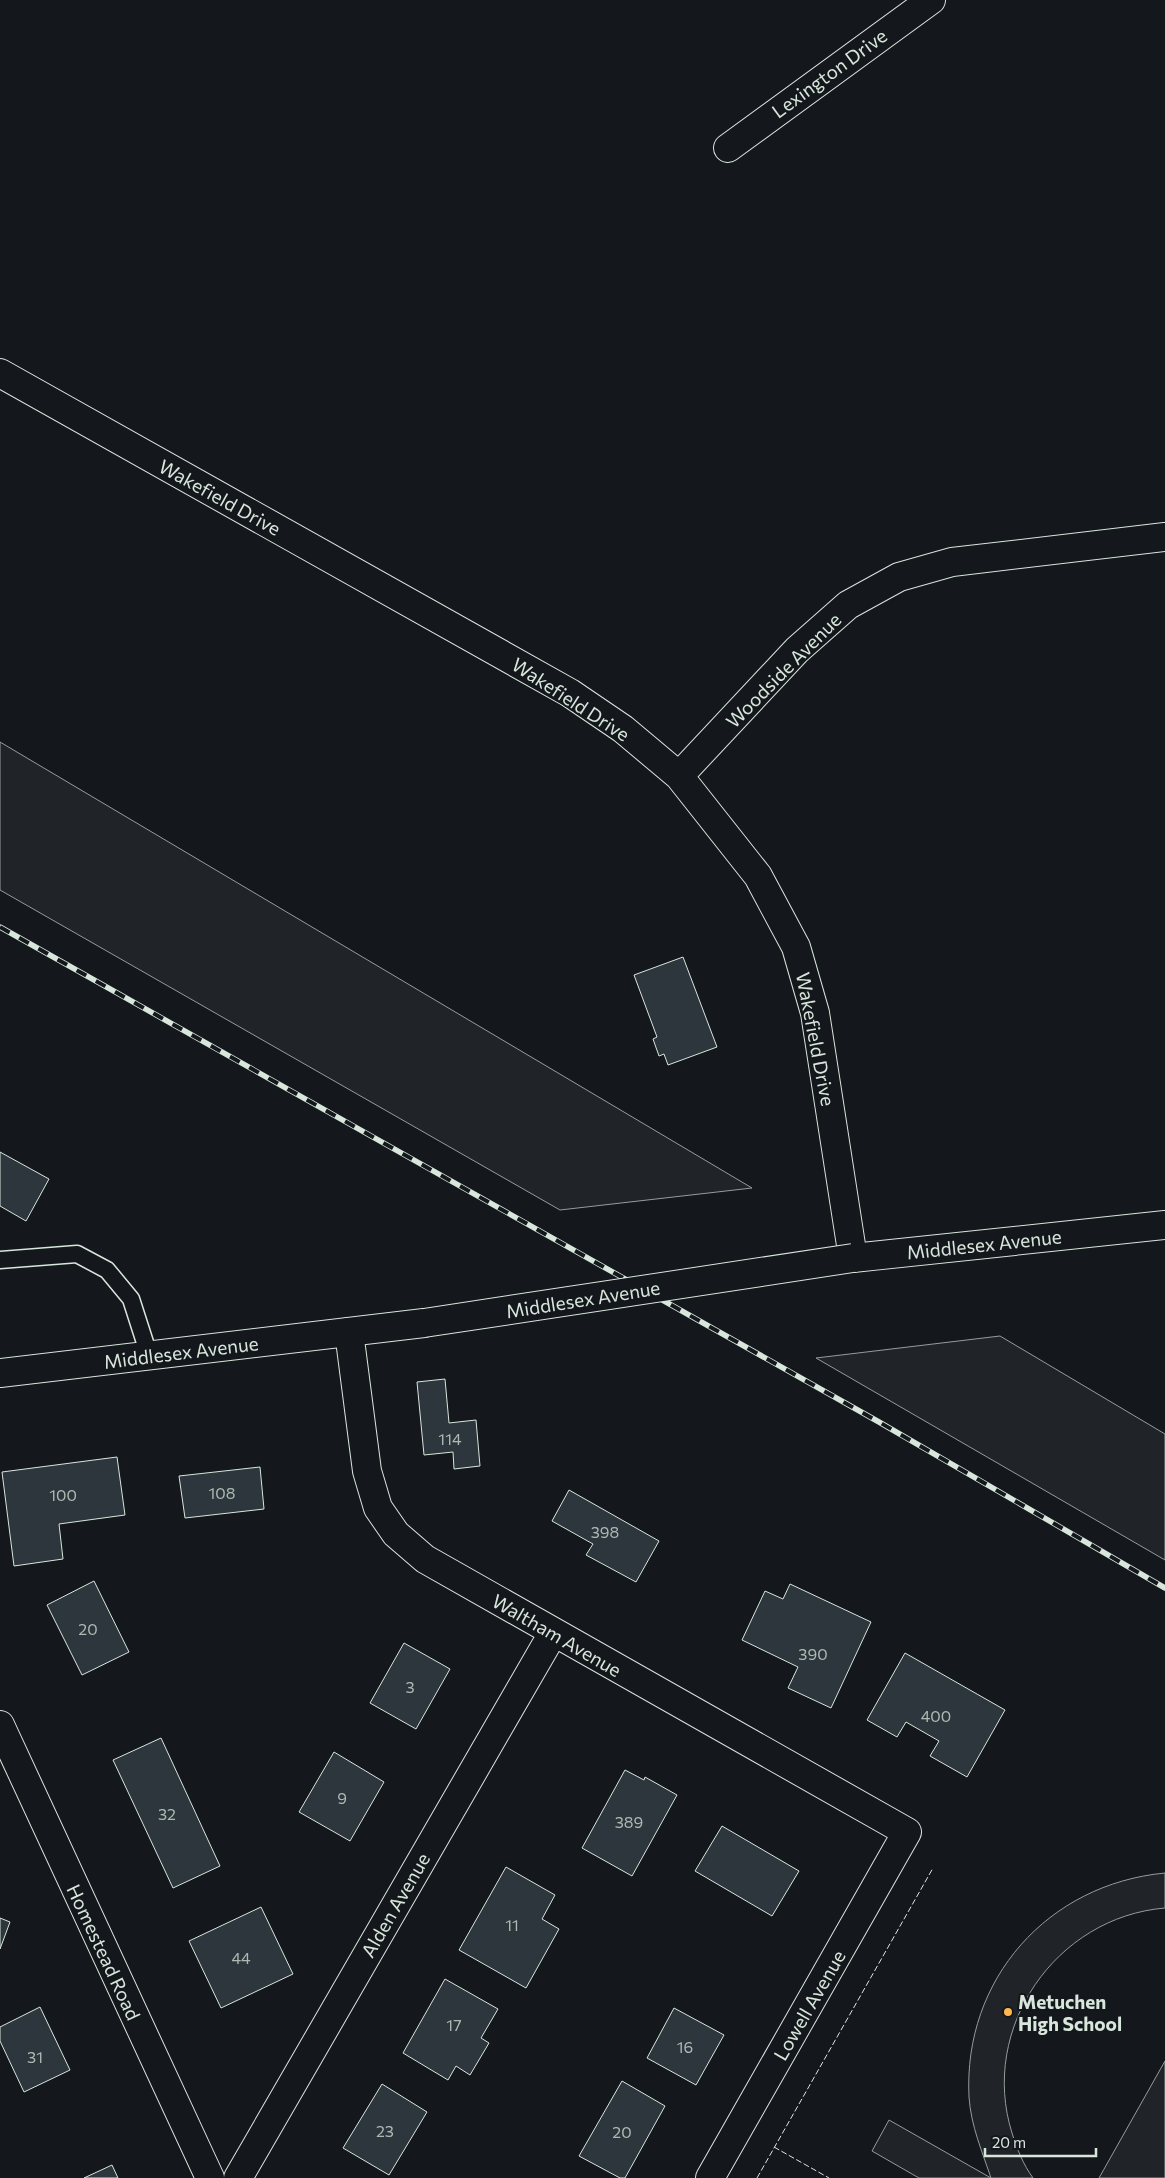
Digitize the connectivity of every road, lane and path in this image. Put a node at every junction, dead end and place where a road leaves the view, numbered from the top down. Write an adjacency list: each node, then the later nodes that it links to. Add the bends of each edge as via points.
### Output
1 (931, 0): 2 (street, Lexington Drive)
2 (728, 148)
3 (0, 373): 5 (street, Wakefield Drive, via 570,693 623,729)
4 (1165, 537): 5 (street, Woodside Avenue, via 952,562 900,577 848,605 798,650)
5 (679, 776): 7 (street, Wakefield Drive, via 758,876 796,947 814,1013)
6 (1165, 1225): 7 (street, Middlesex Avenue)
7 (853, 1258): 9 (street, Middlesex Avenue, bridge)
8 (0, 1260): 10 (lane, via 77,1254 106,1270 131,1300)
9 (349, 1332): 10 (street, Middlesex Avenue); 12 (street, Waltham Avenue, via 366,1471 378,1508 396,1534 425,1559)
10 (149, 1355): 11 (street, Middlesex Avenue)
11 (0, 1373)
12 (553, 1633): 15 (street, Waltham Avenue); 17 (street, Alden Avenue)
13 (0, 1725): 14 (street, Homestead Road)
14 (10, 1775): 16 (street, Homestead Road)
15 (907, 1832): 18 (street, Lowell Avenue)
16 (210, 2178)
17 (238, 2178)
18 (710, 2178)

